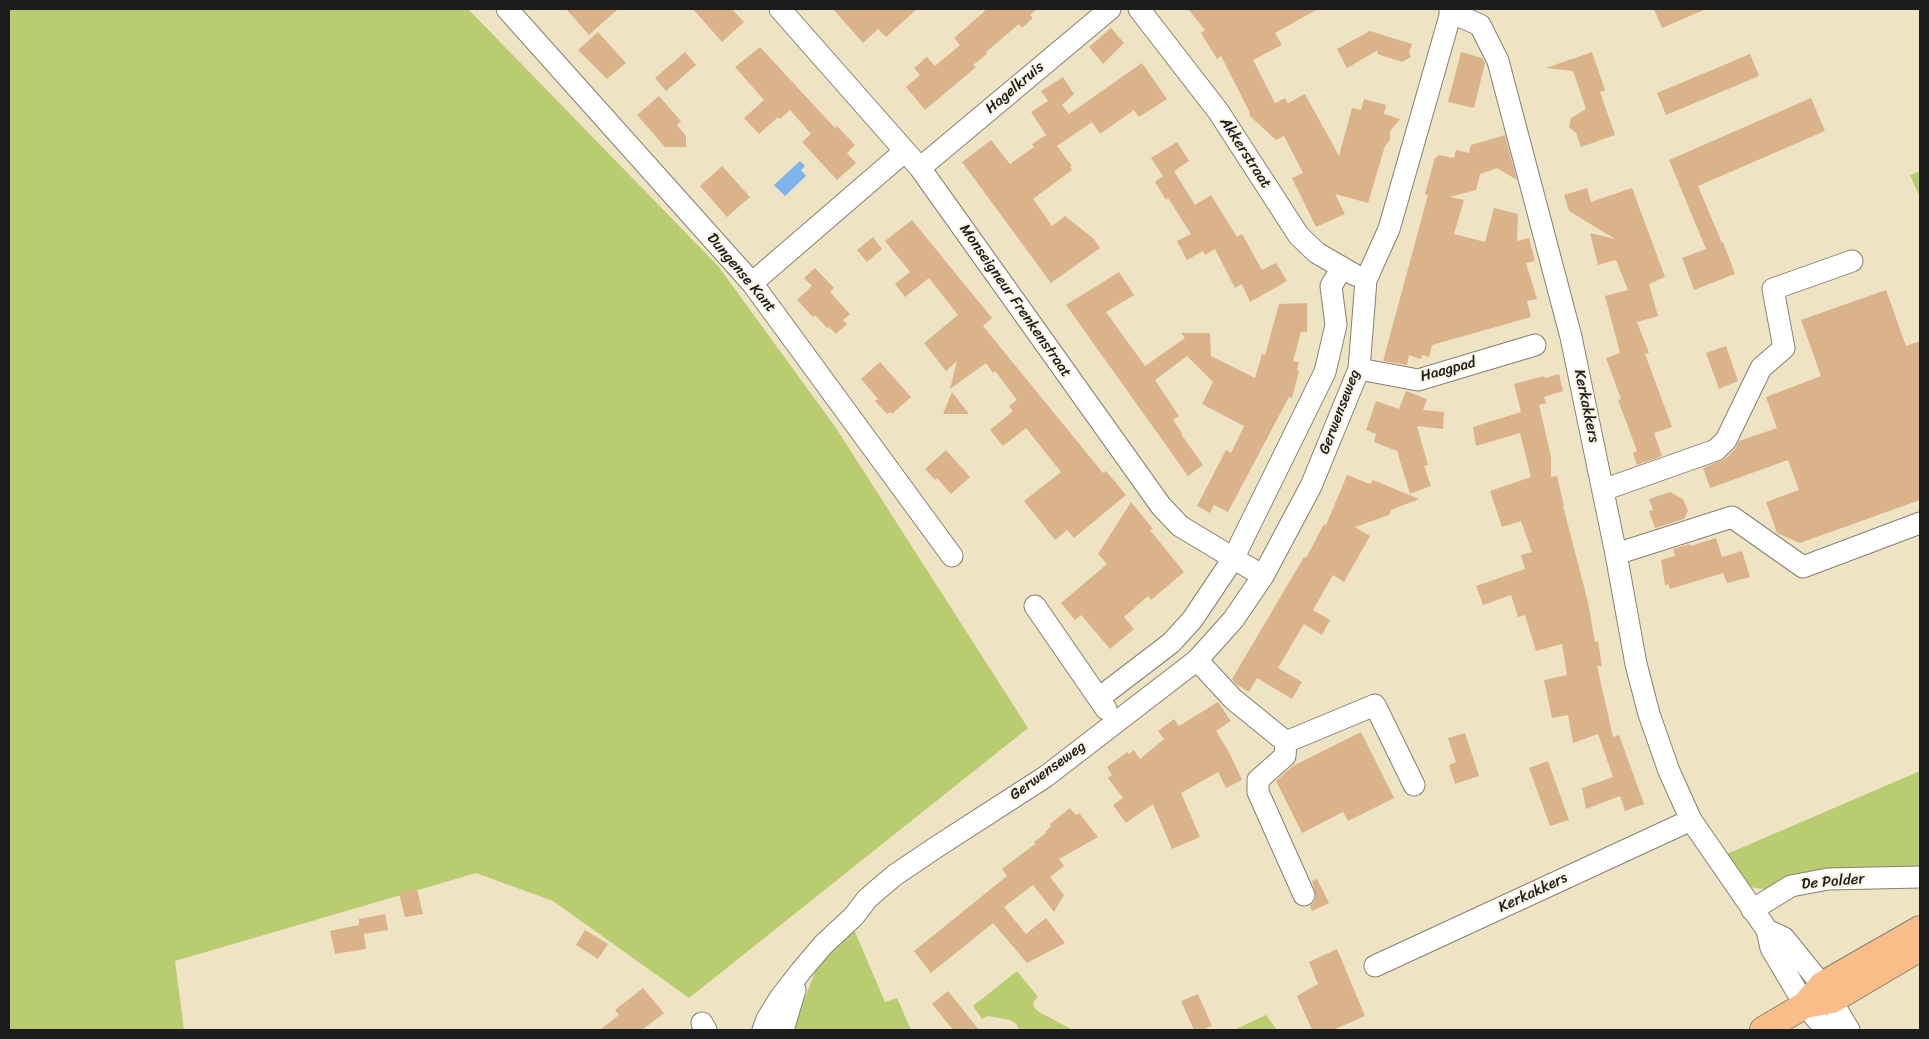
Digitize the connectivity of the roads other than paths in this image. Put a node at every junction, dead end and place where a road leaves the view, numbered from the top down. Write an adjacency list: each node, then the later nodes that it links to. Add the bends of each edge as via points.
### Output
1 (507, 9): 11 (street, Dungense Kant)
2 (780, 9): 6 (street, Monseigneur Frenkenstraat)
3 (1110, 9): 7 (street, Hagelkruis)
4 (1138, 9): 9 (street, Akkerstraat, via 1218,111 1299,236 1317,253)
5 (1451, 11): 10 (street, Gerwenseweg, via 1390,229); 14 (street, Kerkakkers, via 1480,25 1498,61 1571,337)
6 (905, 151): 7 (street, Monseigneur Frenkenstraat); 11 (street)
7 (920, 168): 18 (street, Monseigneur Frenkenstraat, via 1161,506 1180,526)
8 (1852, 261): 14 (street, via 1773,289 1784,348 1761,368 1726,440 1716,450)
9 (1342, 268): 10 (street, Akkerstraat); 18 (street, Gerwenseweg, via 1331,286 1336,325 1325,372)
10 (1366, 280): 13 (street, Gerwenseweg)
11 (752, 283): 17 (street, Dungense Kant)
12 (1535, 345): 13 (street, Haagpad, via 1418,380)
13 (1359, 369): 19 (street, Gerwenseweg, via 1311,486)
14 (1603, 490): 16 (street, Kerkakkers)
15 (1920, 523): 16 (street, via 1803,568 1732,517)
16 (1616, 554): 26 (street, Kerkakkers, via 1636,664 1649,714 1669,772)
17 (952, 556)
18 (1233, 559): 19 (street, Monseigneur Frenkenstraat); 22 (street, Gerwenseweg, via 1192,620 1171,643)
19 (1262, 576): 21 (street, Gerwenseweg, via 1233,620)
20 (1036, 606): 22 (street)
21 (1197, 660): 23 (street, Gerwenseweg); 24 (street, via 1233,698)
22 (1099, 698): 23 (street)
23 (1115, 722): 34 (street, Gerwenseweg, via 1045,777 895,875 867,898)
24 (1286, 742): 25 (street, via 1375,706); 28 (street, via 1285,756 1258,780 1258,792)
25 (1414, 785)
26 (1691, 820): 29 (street, Kerkakkers); 33 (street, Kerkakkers)
27 (1920, 878): 29 (street, De Polder, via 1828,879 1791,886)
28 (1304, 895)
29 (1752, 910): 31 (street, Kerkakkers)
30 (1920, 929): 35 (main road)
31 (1767, 930): 35 (street, Kerkakkers, via 1784,938); 36 (street, Kerkakkers, via 1772,948)
32 (1920, 948): 35 (main road)
33 (1376, 966)
34 (801, 971): 37 (street, Gerwenseweg, via 780,998); 38 (street, Gerwenseweg)
35 (1827, 993): 36 (main road); 41 (street, Kerkakkers)
36 (1806, 1005): 39 (main road); 40 (street, Kerkakkers)
37 (763, 1030)
38 (783, 1030)
39 (1763, 1030)
40 (1826, 1030)
41 (1849, 1030)

